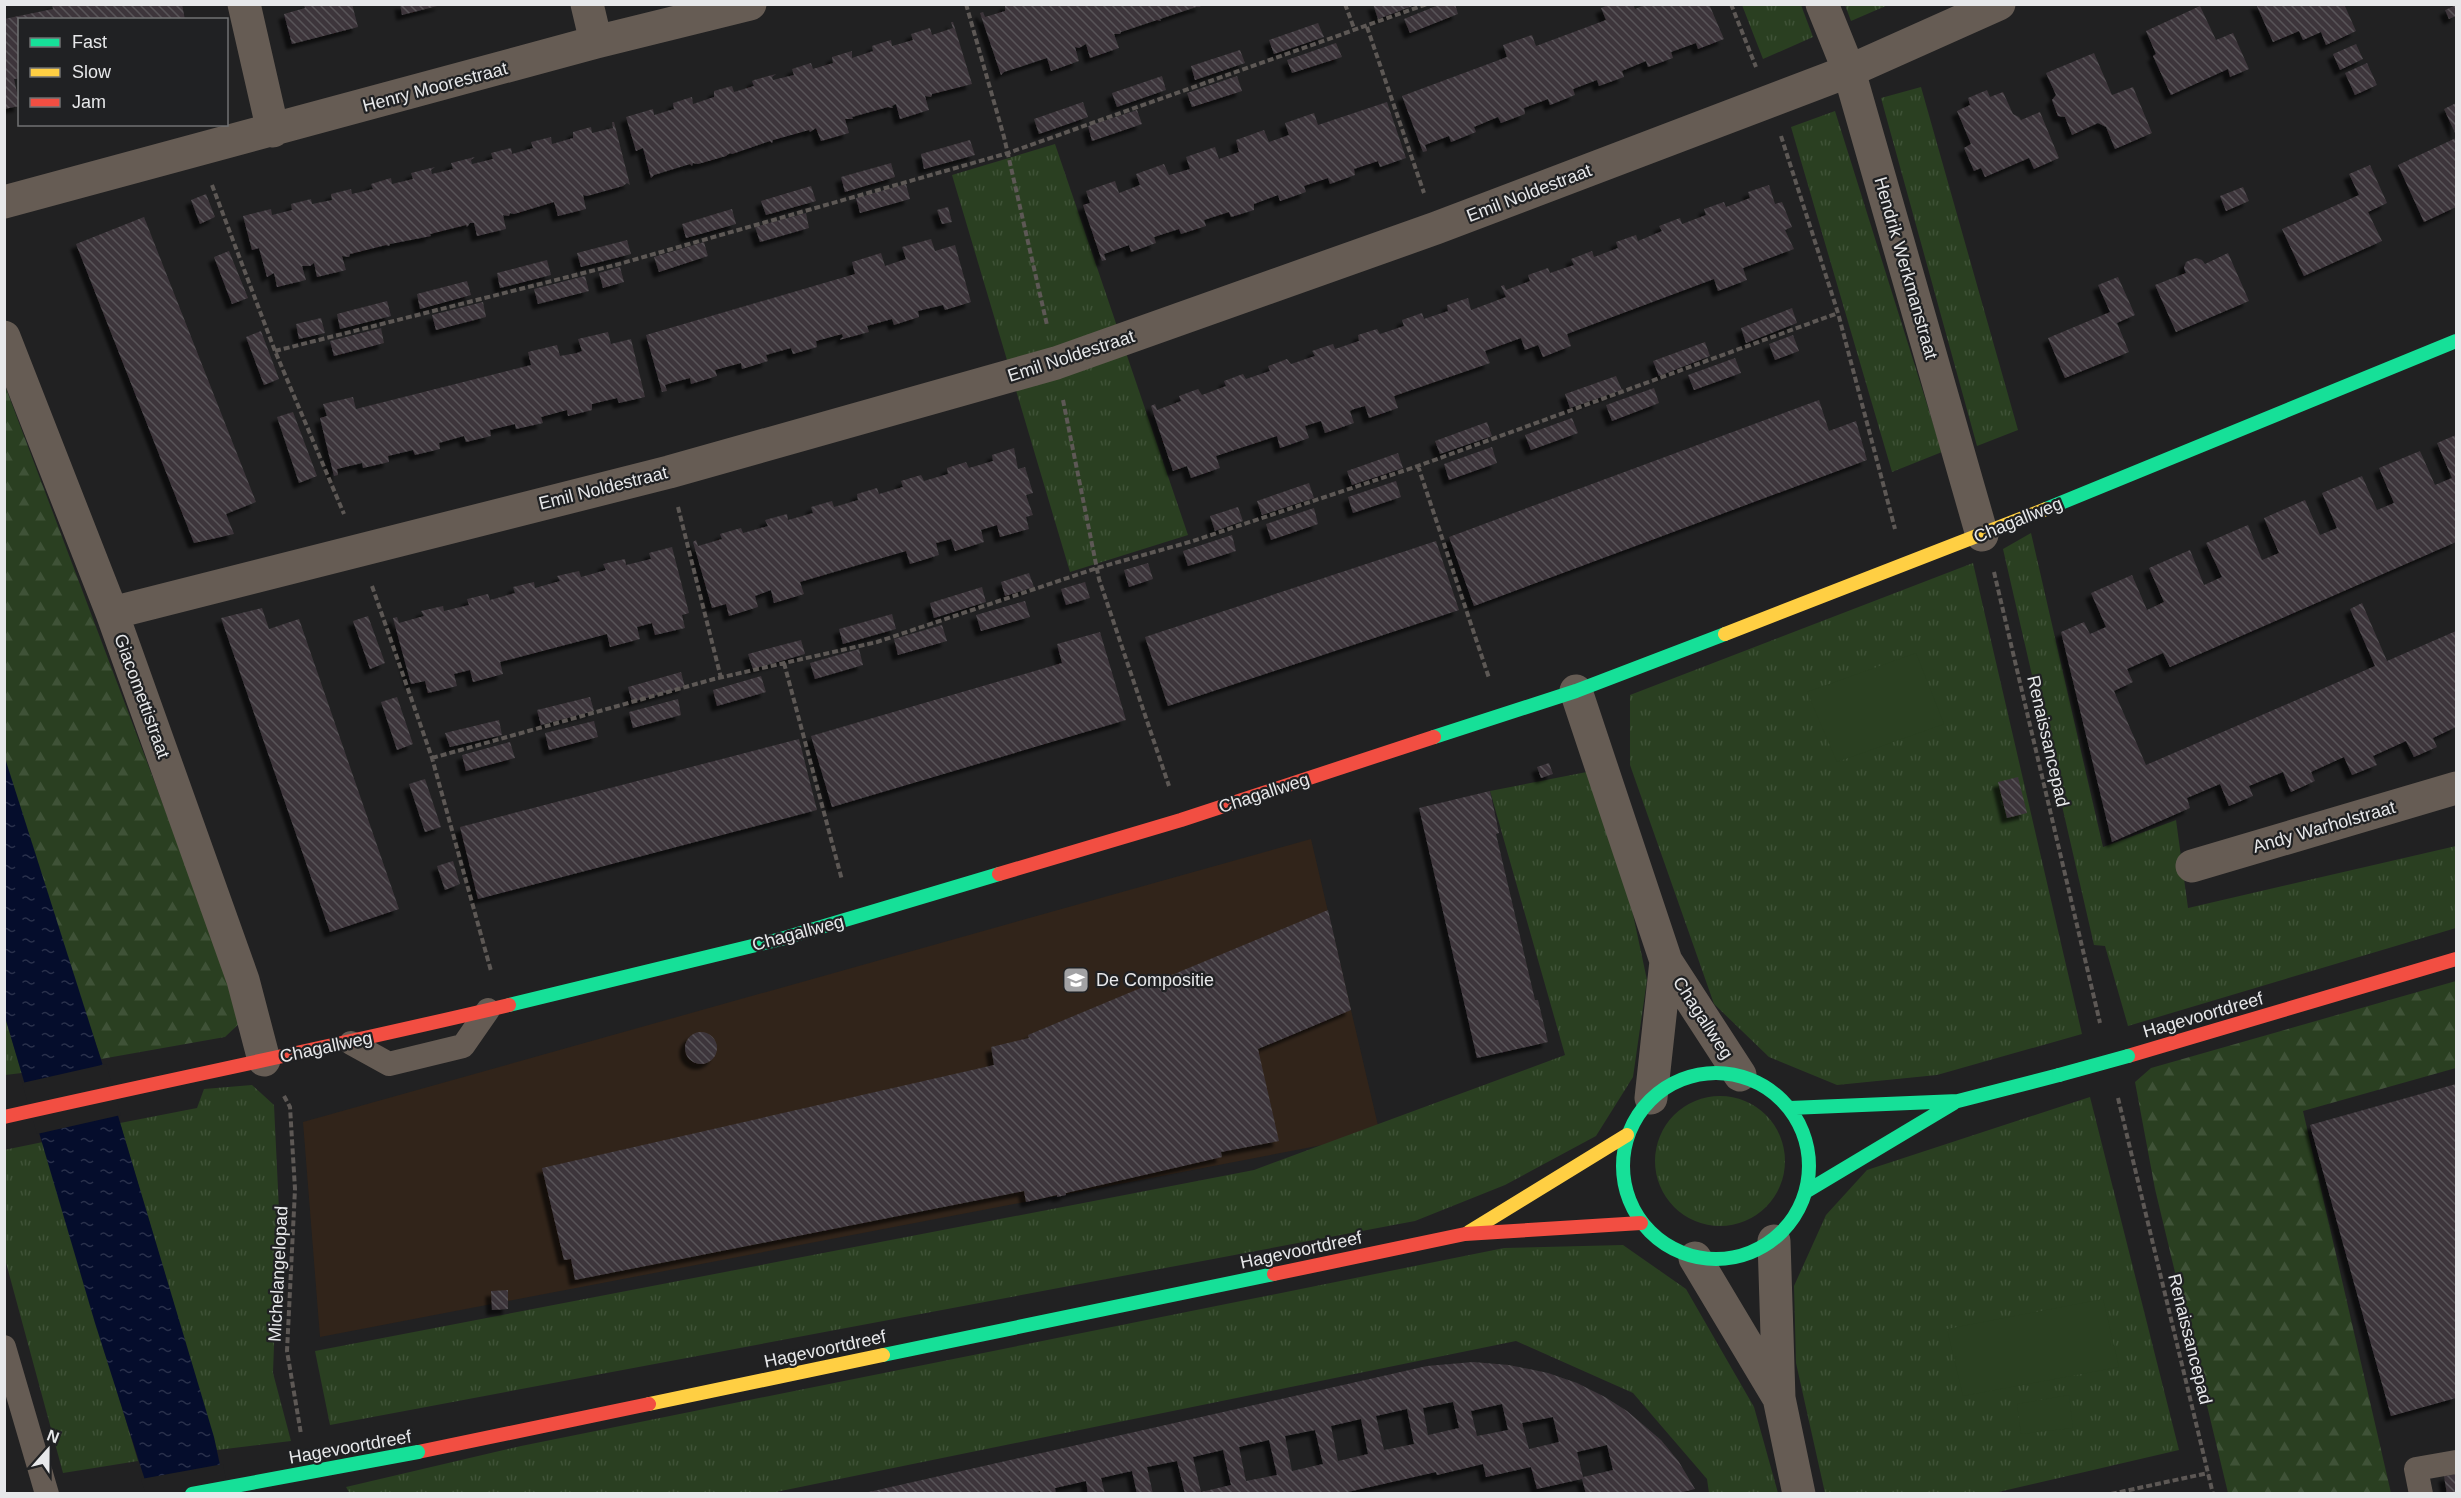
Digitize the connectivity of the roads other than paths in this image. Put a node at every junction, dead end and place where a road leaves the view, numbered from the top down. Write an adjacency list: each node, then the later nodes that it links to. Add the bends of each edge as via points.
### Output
1 (244, 4): 8 (street)
2 (587, 4): 6 (street)
3 (750, 4): 6 (street, Henry Moorestraat)
4 (1822, 4): 7 (street, Hendrik Werkmanstraat)
5 (2000, 4): 7 (street, Emil Noldestraat)
6 (596, 42): 8 (street, Henry Moorestraat)
7 (1849, 71): 12 (street, Hendrik Werkmanstraat); 13 (street, Emil Noldestraat, via 1436,228 1056,363 669,471)
8 (273, 131): 9 (street, Henry Moorestraat)
9 (4, 202)
10 (4, 337): 13 (street, Giacomettistraat)
11 (2457, 341): 12 (main road, Chagallweg)
12 (1982, 535): 14 (main road, Chagallweg)
13 (112, 613): 21 (street, Giacomettistraat, via 243,980)
14 (1576, 691): 18 (street, Chagallweg); 19 (main road, Chagallweg, via 1181,820 852,918 770,942)
15 (2457, 788): 16 (street, Andy Warholstraat)
16 (2192, 866)
17 (2457, 959): 24 (main road, Hagevoortdreef, bridge, via 2128,1056)
18 (1666, 961): 22 (street, Chagallweg); 23 (street, Chagallweg)
19 (488, 1010): 20 (lane, via 463,1046 389,1065)
20 (351, 1043): 21 (main road, Chagallweg)
21 (264, 1060): 26 (main road, Chagallweg)
22 (1740, 1075): 23 (main road, via 1708,1073 1677,1080); 25 (main road, via 1767,1087)
23 (1651, 1098): 27 (main road)
24 (1958, 1101): 25 (main road, Hagevoortdreef); 28 (main road, Hagevoortdreef)
25 (1790, 1108): 28 (main road, via 1805,1134 1810,1162)
26 (4, 1117)
27 (1627, 1135): 29 (main road, via 1622,1165 1627,1196); 30 (main road, Hagevoortdreef)
28 (1807, 1191): 31 (main road, via 1788,1227)
29 (1641, 1223): 30 (main road, Hagevoortdreef); 32 (main road, via 1675,1251)
30 (1465, 1234): 37 (main road, Hagevoortdreef, bridge, via 418,1452)
31 (1774, 1240): 32 (main road, via 1750,1254 1723,1260); 34 (street)
32 (1695, 1258): 34 (street)
33 (4, 1347): 36 (lane)
34 (1779, 1398): 38 (street)
35 (2457, 1462): 39 (lane, via 2416,1469)
36 (47, 1494)
37 (192, 1494)
38 (1799, 1494)
39 (2421, 1494)

